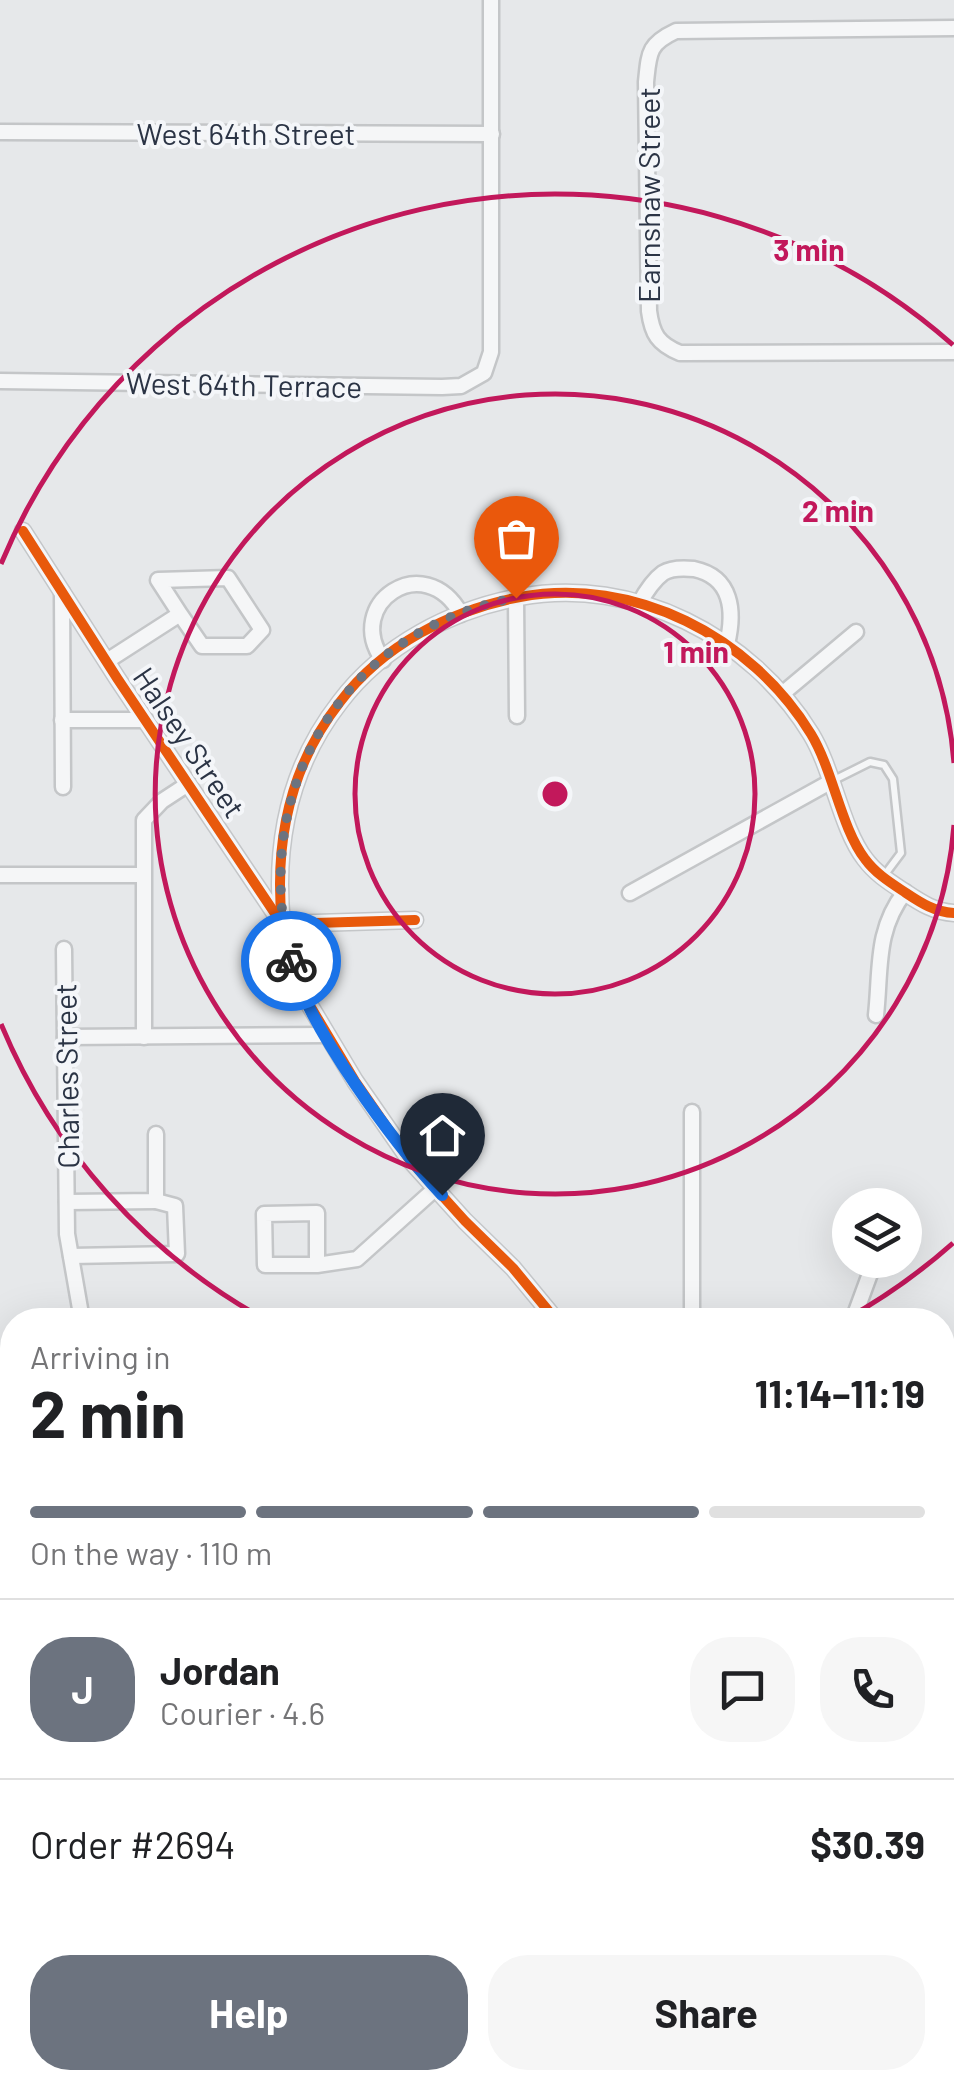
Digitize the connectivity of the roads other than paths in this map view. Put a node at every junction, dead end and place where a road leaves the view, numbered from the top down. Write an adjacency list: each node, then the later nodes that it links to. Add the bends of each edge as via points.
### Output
1 (491, 0): 4 (street)
2 (954, 28): 5 (street, Earnshaw Street, via 676,31 649,54 646,82 648,312 652,332 665,347 680,353)
3 (0, 132): 4 (street, West 64th Street)
4 (492, 134): 6 (street, West 64th Terrace, via 492,352 484,373 461,386)
5 (954, 352)
6 (0, 382)
7 (23, 531): 8 (street, Halsey Street)
8 (62, 591): 15 (street, Halsey Street); 19 (street)
9 (516, 598): 10 (street, via 565,592); 12 (street); 18 (street)
10 (638, 604): 14 (street, via 687,620); 14 (street, via 666,571 706,572 730,600)
11 (180, 614): 11 (street, via 202,646 247,646 262,630 228,578 158,580); 15 (street, Halsey Street)
12 (461, 614): 16 (street, via 418,632); 16 (street, via 451,596 431,584 404,584 374,614 372,636)
13 (856, 632): 17 (street)
14 (727, 644): 17 (street)
15 (107, 660): 20 (street, Halsey Street)
16 (382, 660): 31 (street, via 342,698 301,767 284,822)
17 (782, 694): 21 (street, via 810,732)
18 (517, 716)
19 (62, 720): 20 (street); 23 (street)
20 (145, 720): 22 (street, Halsey Street)
21 (832, 781): 26 (street, via 863,857); 26 (lane, via 870,762 884,766 893,779 901,853); 28 (street)
22 (188, 784): 25 (street, via 144,820); 31 (street, Halsey Street)
23 (63, 786)
24 (0, 875): 25 (street)
25 (142, 875): 36 (street)
26 (882, 878): 27 (street)
27 (906, 892): 29 (street); 33 (street, via 884,929)
28 (630, 893)
29 (954, 914)
30 (415, 920): 31 (street)
31 (282, 924): 34 (street, Halsey Street, via 303,994)
32 (64, 949): 35 (street, Charles Street)
33 (876, 1015)
34 (326, 1035): 36 (street); 39 (street, Halsey Street, via 398,1144)
35 (65, 1037): 36 (street); 41 (street, Charles Street)
36 (144, 1037)
37 (692, 1112): 47 (street)
38 (156, 1134): 40 (street)
39 (436, 1188): 43 (street, via 358,1259); 46 (street, Halsey Street)
40 (156, 1201): 41 (street, Charles Street); 42 (street, via 175,1206 176,1254)
41 (67, 1202): 42 (street, Charles Street)
42 (71, 1256): 45 (street, Charles Street)
43 (318, 1265): 43 (street, via 317,1214 264,1214 265,1265)
44 (868, 1278): 48 (street)
45 (80, 1308)
46 (546, 1308)
47 (692, 1308)
48 (857, 1308)

